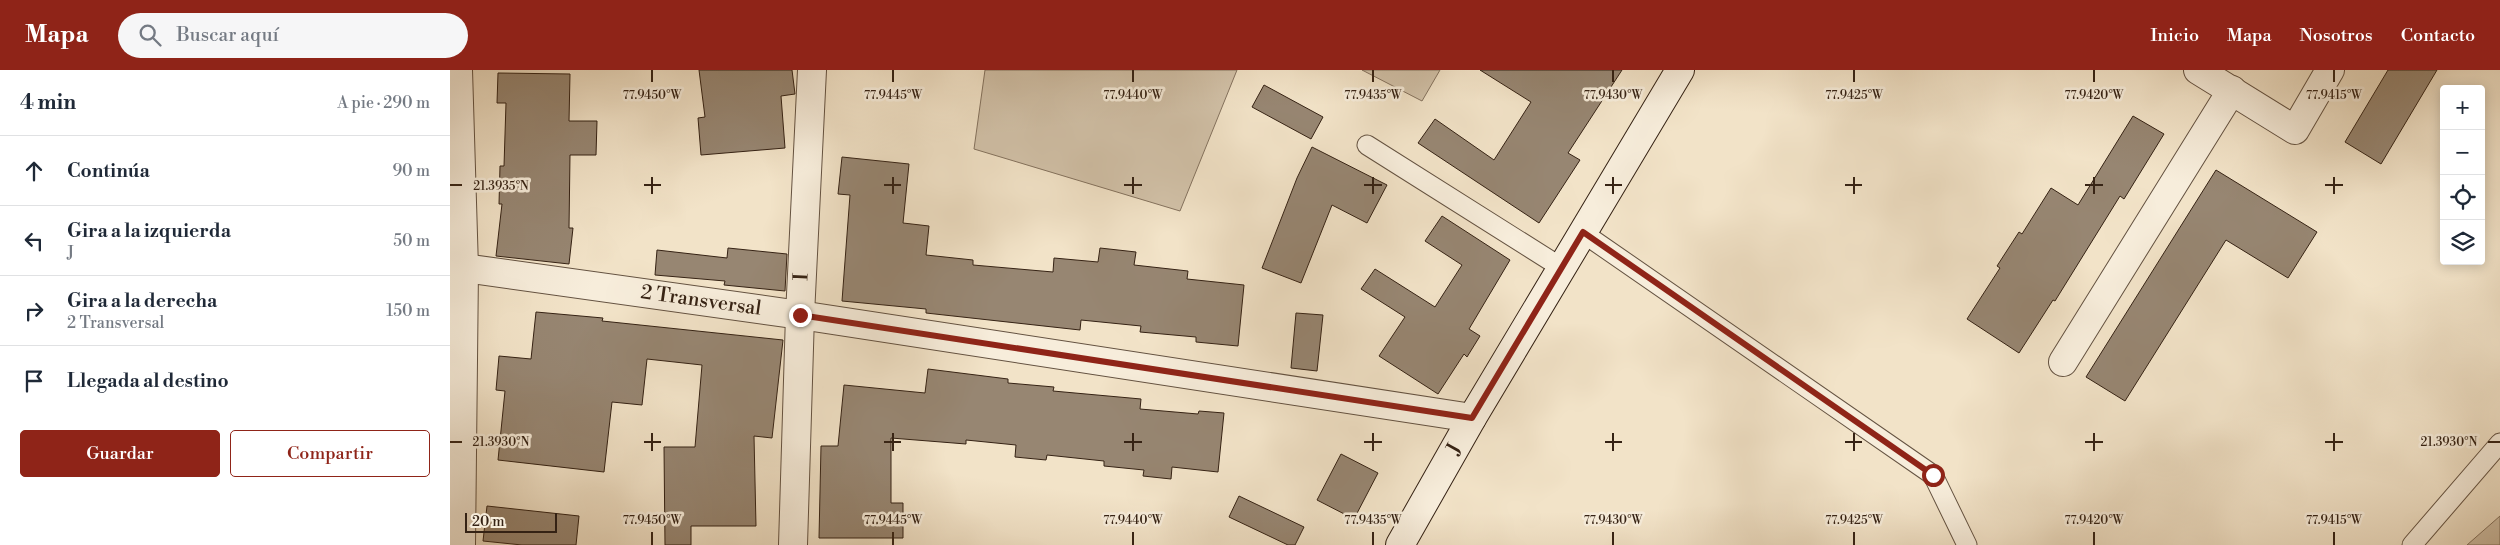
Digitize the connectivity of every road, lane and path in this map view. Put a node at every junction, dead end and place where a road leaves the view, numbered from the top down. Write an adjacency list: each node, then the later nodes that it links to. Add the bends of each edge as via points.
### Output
1 (458, 70): 9 (street)
2 (812, 70): 11 (street, I)
3 (1680, 70): 8 (street, J)
4 (2198, 70): 6 (street)
5 (2330, 70): 6 (street, via 2295,130)
6 (2232, 90): 12 (street)
7 (1367, 145): 10 (lane)
8 (1583, 232): 10 (street, J); 18 (lane, via 1933,475)
9 (464, 268): 11 (street, 2 Transversal); 15 (street)
10 (1562, 268): 13 (street, J)
11 (800, 315): 13 (street, 2 Transversal); 16 (street, I)
12 (2063, 362)
13 (1472, 418): 17 (street, J)
14 (2500, 444): 19 (lane)
15 (461, 545)
16 (793, 545)
17 (1400, 545)
18 (1967, 545)
19 (2412, 545)

